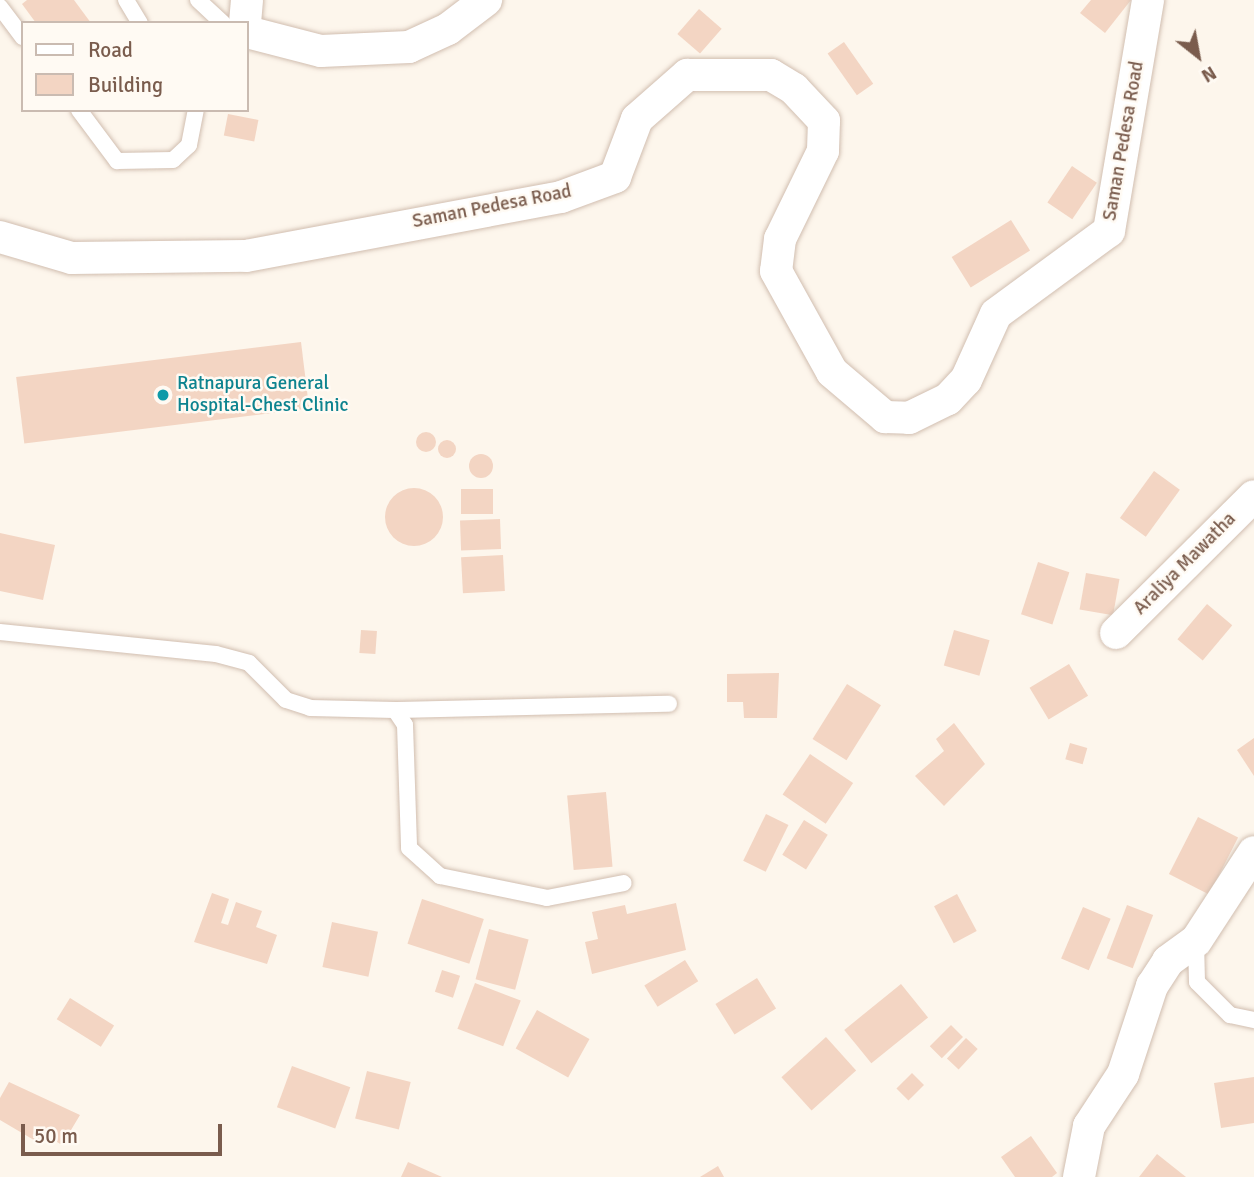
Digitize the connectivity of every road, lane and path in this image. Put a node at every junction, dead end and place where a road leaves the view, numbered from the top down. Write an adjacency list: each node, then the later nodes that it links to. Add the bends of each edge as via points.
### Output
1 (126, 0): 7 (lane)
2 (198, 0): 8 (lane)
3 (247, 0): 9 (street)
4 (486, 0): 10 (street, via 448,29 409,47 321,51)
5 (1149, 0): 14 (street, Saman Pedesa Road, via 1109,231 996,314 966,380 948,399 909,418 886,418 832,372 776,271 780,239 823,151 824,121 794,89 771,75 687,75 637,119 615,177 561,197 246,256 72,258)
6 (0, 7): 11 (lane)
7 (139, 21)
8 (221, 21)
9 (245, 21)
10 (248, 32)
11 (21, 34)
12 (81, 112): 13 (lane, via 117,160 173,160 189,145)
13 (196, 112)
14 (0, 237)
15 (1254, 496): 17 (street, Araliya Mawatha)
16 (0, 632): 19 (lane, via 216,654 249,663 286,700 310,708)
17 (1116, 633)
18 (669, 704): 19 (lane)
19 (394, 710): 21 (lane, via 405,725 409,848 440,876 547,898)
20 (1254, 852): 22 (street)
21 (624, 883)
22 (1196, 941): 23 (lane, via 1198,982 1230,1015); 24 (street, via 1168,961 1152,986 1123,1074 1089,1126)
23 (1254, 1020)
24 (1079, 1177)

